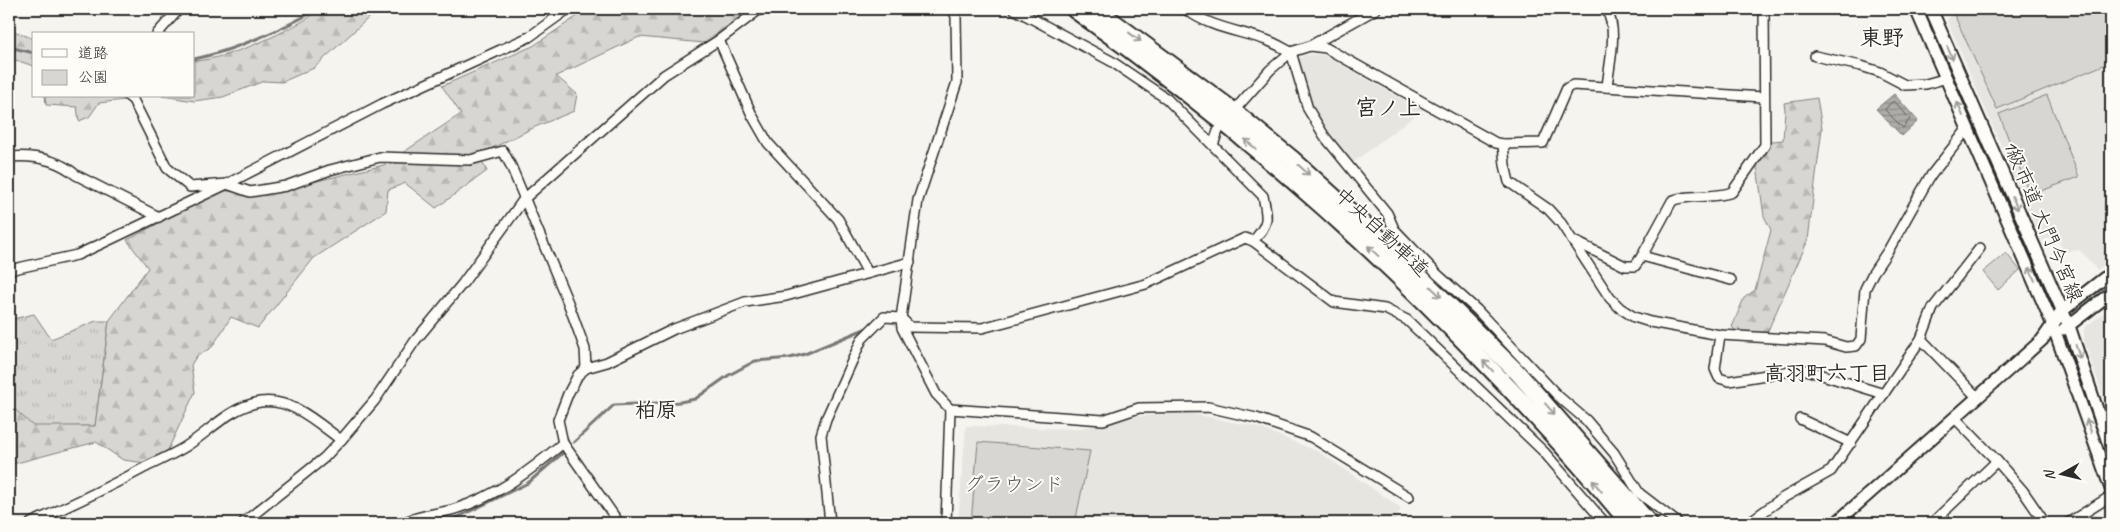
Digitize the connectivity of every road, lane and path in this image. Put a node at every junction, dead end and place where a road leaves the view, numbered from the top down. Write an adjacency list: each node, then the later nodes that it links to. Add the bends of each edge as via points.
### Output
1 (180, 9): 14 (street)
2 (568, 9): 29 (street, via 529,37 382,104)
3 (760, 9): 15 (street)
4 (952, 9): 36 (street, via 956,16 956,82 918,200)
5 (1014, 9): 27 (street, via 1111,61 1167,99)
6 (1074, 9): 71 (highway, 中央自動車道, one-way to 6, via 1508,386 1344,224 1206,106)
7 (1096, 9): 72 (highway, 中央自動車道, one-way to 72, via 1227,106 1401,258 1517,372)
8 (1185, 9): 17 (street, via 1217,26 1266,40)
9 (1376, 9): 16 (street)
10 (1606, 9): 20 (street, via 1612,33)
11 (1764, 9): 21 (street)
12 (1916, 9): 19 (street)
13 (1931, 9): 42 (street, 1級市道 大門今宮線, one-way to 42)
14 (158, 32)
15 (719, 40): 30 (street, via 664,75); 38 (street, via 768,143 838,219)
16 (1310, 46): 17 (street); 26 (street, via 1326,48 1430,108)
17 (1291, 52): 23 (street); 73 (street, via 1308,110 1325,137 1387,213 1394,229 1558,396 1586,420 1614,452 1639,493)
18 (1815, 56): 19 (street, via 1880,72 1905,85 1926,84)
19 (1946, 78): 24 (street, one-way to 19)
20 (1608, 87): 21 (street); 26 (street, via 1573,85 1567,88 1543,143)
21 (1763, 97): 35 (street, via 1765,145 1732,192 1672,201)
22 (130, 98): 29 (street, via 167,168 177,178 190,186)
23 (1239, 105)
24 (1968, 128): 44 (street, one-way to 24); 47 (street, via 1929,178 1873,273 1866,289 1861,339 1856,346 1846,348 1825,341)
25 (1218, 131): 27 (street)
26 (1503, 144): 32 (street, via 1510,182 1548,209)
27 (1213, 145): 33 (street, via 1263,196 1266,227)
28 (9, 157): 31 (street, via 44,158)
29 (227, 184): 30 (street, via 250,192 286,186 380,157 470,160 503,152); 31 (street)
30 (524, 199): 50 (street, via 569,305 585,349); 56 (street, via 464,283 415,341 375,400)
31 (159, 217): 37 (street, via 76,255)
32 (1572, 240): 35 (street, via 1625,266 1635,266); 47 (street, via 1610,298 1634,317)
33 (1253, 241): 43 (street, via 1245,238 1146,284 982,328 910,326); 70 (street, via 1334,302 1385,309 1407,320 1544,452)
34 (1980, 248): 48 (street, via 1933,308)
35 (1642, 256): 40 (street)
36 (910, 262): 38 (street); 43 (street)
37 (9, 270)
38 (868, 273): 50 (street, via 794,294 744,302 674,329 608,362)
39 (2111, 273): 42 (street)
40 (1732, 280)
41 (2111, 293): 45 (street)
42 (2062, 311): 44 (street); 45 (street, 1級市道 大門今宮線)
43 (901, 318): 53 (street, via 902,328 936,394); 68 (street, via 884,317 862,340 826,420 821,435)
44 (2052, 323): 46 (street); 49 (street)
45 (2069, 326): 46 (street); 59 (street, 1級市道 大門今宮線, one-way to 59)
46 (2057, 334): 49 (street); 61 (street, one-way to 46)
47 (1720, 335): 51 (street, via 1715,369 1719,378 1729,381 1803,369)
48 (1921, 339): 51 (street); 52 (street)
49 (2042, 340): 52 (street)
50 (586, 368): 58 (street, via 578,375 558,420)
51 (1884, 394): 57 (street)
52 (1978, 398): 54 (street)
53 (950, 409): 63 (street, via 1103,420 1139,408 1208,407 1256,418 1311,437); 69 (street)
54 (1955, 418): 60 (street); 75 (street)
55 (1800, 419): 57 (street)
56 (341, 440): 64 (street, via 304,413 278,403 260,402 216,423 186,446 87,498); 65 (street, via 324,458)
57 (1851, 442): 74 (street, via 1831,472 1781,499)
58 (563, 443): 66 (street, via 496,492 454,509); 67 (street)
59 (2111, 448)
60 (1997, 461): 76 (street); 77 (street)
61 (2111, 489)
62 (2111, 496): 78 (street)
63 (1410, 497)
64 (30, 523)
65 (243, 523)
66 (403, 523)
67 (619, 523)
68 (830, 523)
69 (946, 523)
70 (1606, 523)
71 (1628, 523)
72 (1649, 523)
73 (1678, 523)
74 (1748, 523)
75 (1836, 523)
76 (1932, 523)
77 (2045, 523)
78 (2068, 523)

